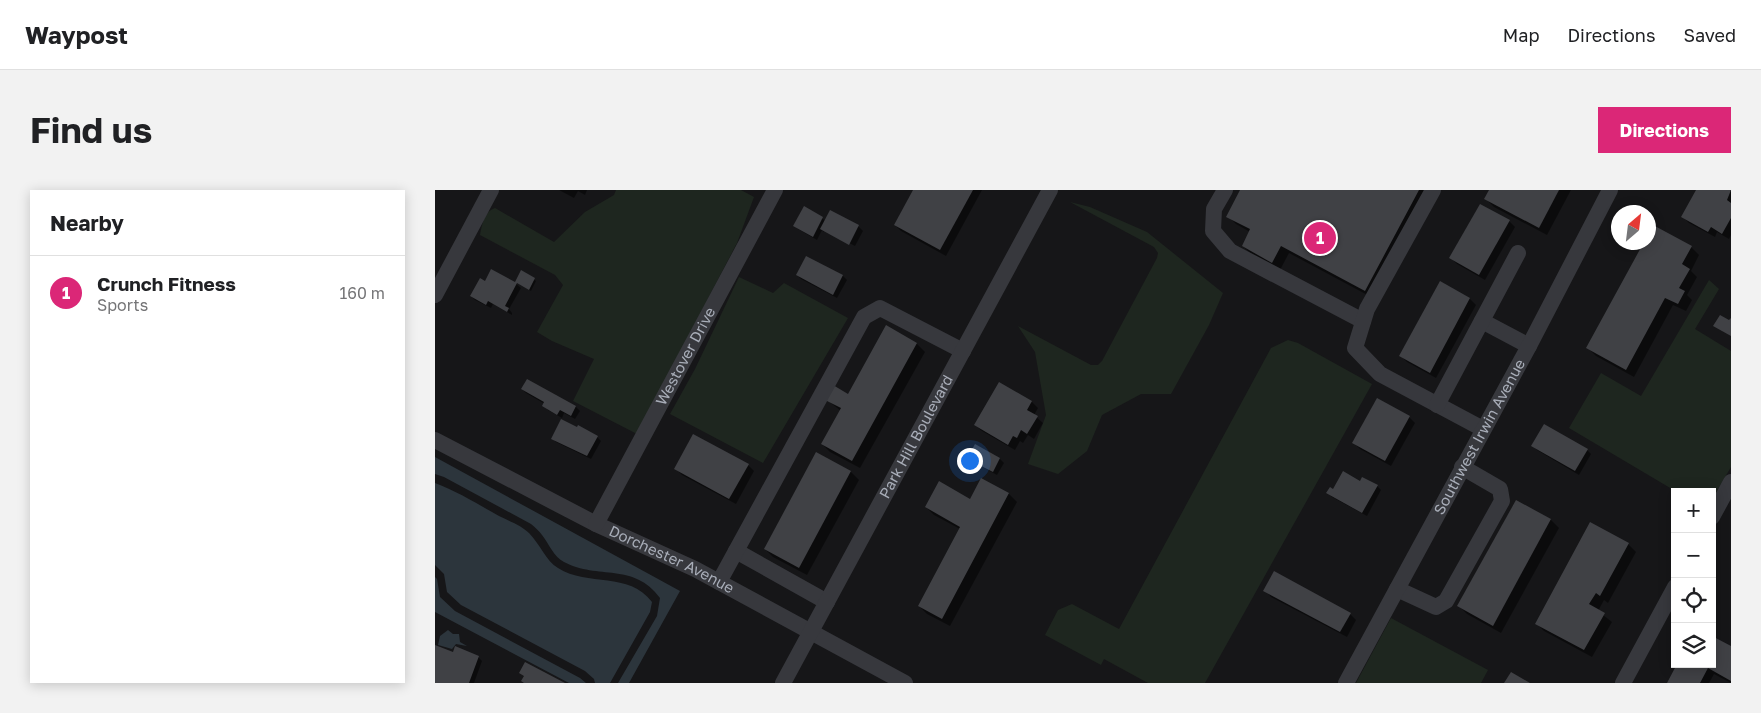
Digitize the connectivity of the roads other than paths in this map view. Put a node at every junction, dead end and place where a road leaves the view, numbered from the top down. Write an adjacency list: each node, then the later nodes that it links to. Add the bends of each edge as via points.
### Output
1 (491, 190): 8 (street)
2 (775, 190): 19 (street, Westover Drive)
3 (1225, 190): 9 (street, via 1214,209 1213,231 1230,251)
4 (1433, 190): 9 (street)
5 (1610, 190): 11 (street, Southwest Irwin Avenue)
6 (1044, 192): 12 (street, Park Hill Boulevard)
7 (1517, 253): 10 (street)
8 (435, 294)
9 (1365, 315): 13 (street, via 1355,348 1380,374)
10 (1482, 320): 11 (street); 13 (street)
11 (1529, 346): 14 (street, Southwest Irwin Avenue)
12 (963, 351): 20 (street, via 880,308 864,317); 24 (street, Park Hill Boulevard)
13 (1437, 405): 14 (street)
14 (1483, 429): 16 (street, Southwest Irwin Avenue)
15 (435, 440): 19 (street, Dorchester Avenue)
16 (1462, 467): 22 (street, Southwest Irwin Avenue); 22 (street, via 1501,488 1502,501 1446,602 1436,607)
17 (1731, 482): 18 (street)
18 (1716, 510)
19 (596, 524): 21 (street, Dorchester Avenue)
20 (737, 550): 21 (street); 24 (street)
21 (719, 582): 25 (street, Dorchester Avenue)
22 (1397, 589): 28 (street, Southwest Irwin Avenue)
23 (1671, 594): 29 (street)
24 (827, 602): 25 (street, Park Hill Boulevard)
25 (811, 632): 26 (street, Park Hill Boulevard); 27 (street, Dorchester Avenue)
26 (783, 683)
27 (905, 683)
28 (1347, 683)
29 (1623, 683)

